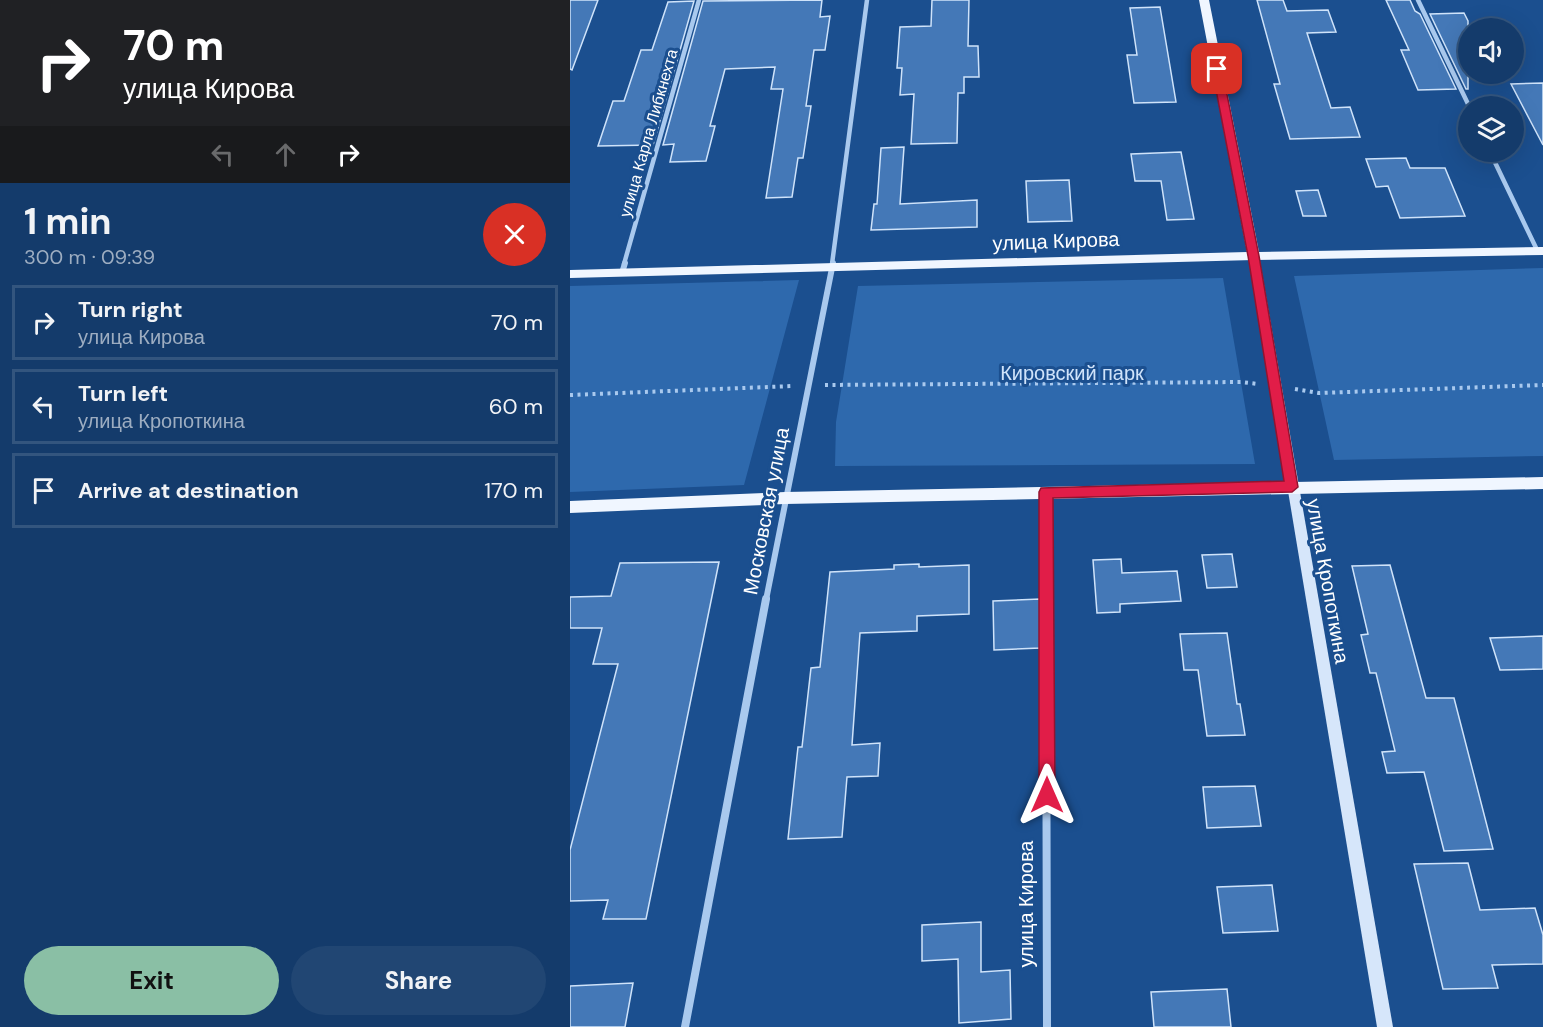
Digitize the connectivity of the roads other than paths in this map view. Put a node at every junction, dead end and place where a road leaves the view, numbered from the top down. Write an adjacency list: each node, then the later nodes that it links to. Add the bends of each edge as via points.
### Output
1 (699, 0): 10 (street, улица Карла Либкнехта)
2 (867, 0): 9 (street, Московская улица)
3 (1204, 0): 8 (main road, улица Кропоткина)
4 (1418, 0): 5 (street)
5 (1464, 96)
6 (1495, 162): 7 (street)
7 (1540, 251): 8 (main road, улица Кирова)
8 (1254, 256): 9 (main road, улица Кирова); 13 (main road, улица Кропоткина)
9 (832, 268): 10 (main road, улица Кирова); 15 (street, Московская улица)
10 (622, 273): 11 (main road, улица Кирова)
11 (570, 274)
12 (1543, 483): 13 (main road)
13 (1292, 487): 14 (main road); 19 (main road, улица Кропоткина)
14 (1046, 492): 15 (main road); 18 (street, улица Кирова)
15 (784, 498): 16 (main road); 17 (street, Московская улица)
16 (570, 507)
17 (685, 1027)
18 (1047, 1027)
19 (1385, 1027)

